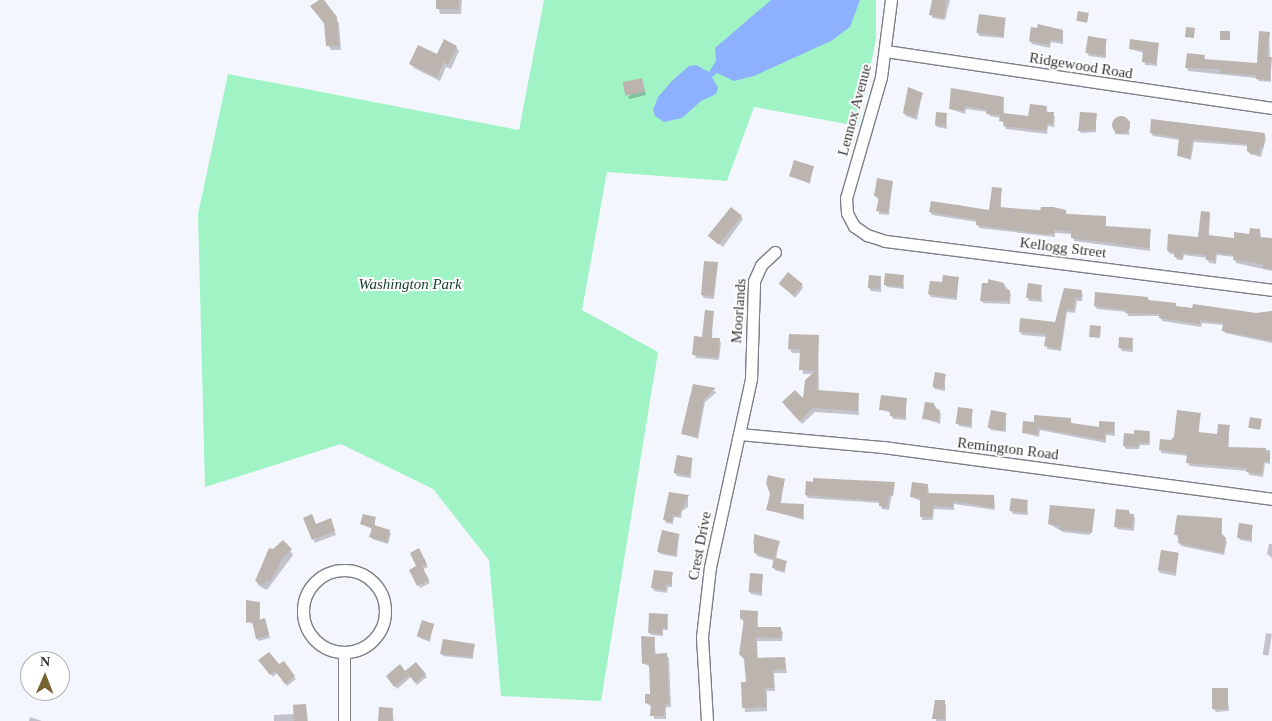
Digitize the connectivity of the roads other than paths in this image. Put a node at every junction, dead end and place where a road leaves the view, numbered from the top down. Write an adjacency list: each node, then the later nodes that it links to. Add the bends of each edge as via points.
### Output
1 (891, 0): 2 (street, Lennox Avenue)
2 (886, 51): 3 (street, Ridgewood Road); 4 (street, Lennox Avenue, via 846,198 847,213)
3 (1272, 108)
4 (854, 226): 6 (street, Kellogg Street, via 884,241)
5 (775, 252): 7 (street, Moorlands, via 761,265 754,281)
6 (1272, 290)
7 (751, 379): 8 (street, Crest Drive)
8 (739, 434): 9 (street, Remington Road, via 883,447); 12 (street, Crest Drive, via 710,567 706,601 702,637)
9 (1272, 499)
10 (344, 652): 10 (street, via 357,650 378,636 385,611 383,598 368,578 344,570 330,573 312,586 303,604 303,619 318,643 330,650); 11 (street)
11 (344, 721)
12 (707, 721)

